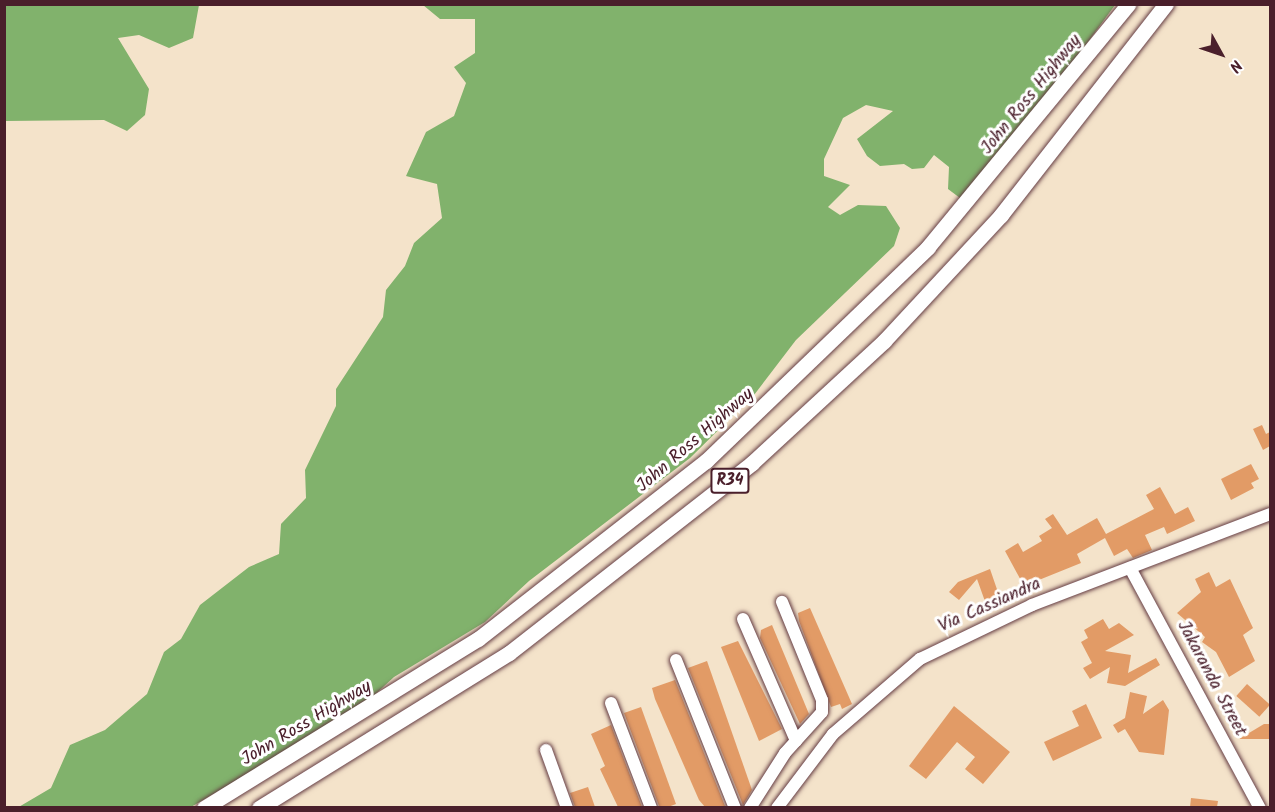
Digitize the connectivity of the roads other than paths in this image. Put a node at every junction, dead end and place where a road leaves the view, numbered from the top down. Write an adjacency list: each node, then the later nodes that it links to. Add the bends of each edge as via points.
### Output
1 (1128, 4): 11 (main road, John Ross Highway / R34, via 928,247 706,462 487,632)
2 (1166, 4): 12 (main road, R34, via 1001,215 884,341 752,463 509,653)
3 (1270, 514): 4 (street, Via Cassiandra)
4 (1130, 568): 17 (street, Via Cassiandra, via 1032,604 920,659 833,734); 18 (street, Jakaranda Street)
5 (782, 603): 9 (street, via 822,700 820,718)
6 (744, 619): 9 (street)
7 (676, 660): 15 (street)
8 (611, 703): 14 (street)
9 (796, 741): 16 (street)
10 (546, 750): 13 (street)
11 (204, 807)
12 (259, 807)
13 (567, 807)
14 (651, 807)
15 (735, 807)
16 (750, 807)
17 (777, 807)
18 (1260, 807)

